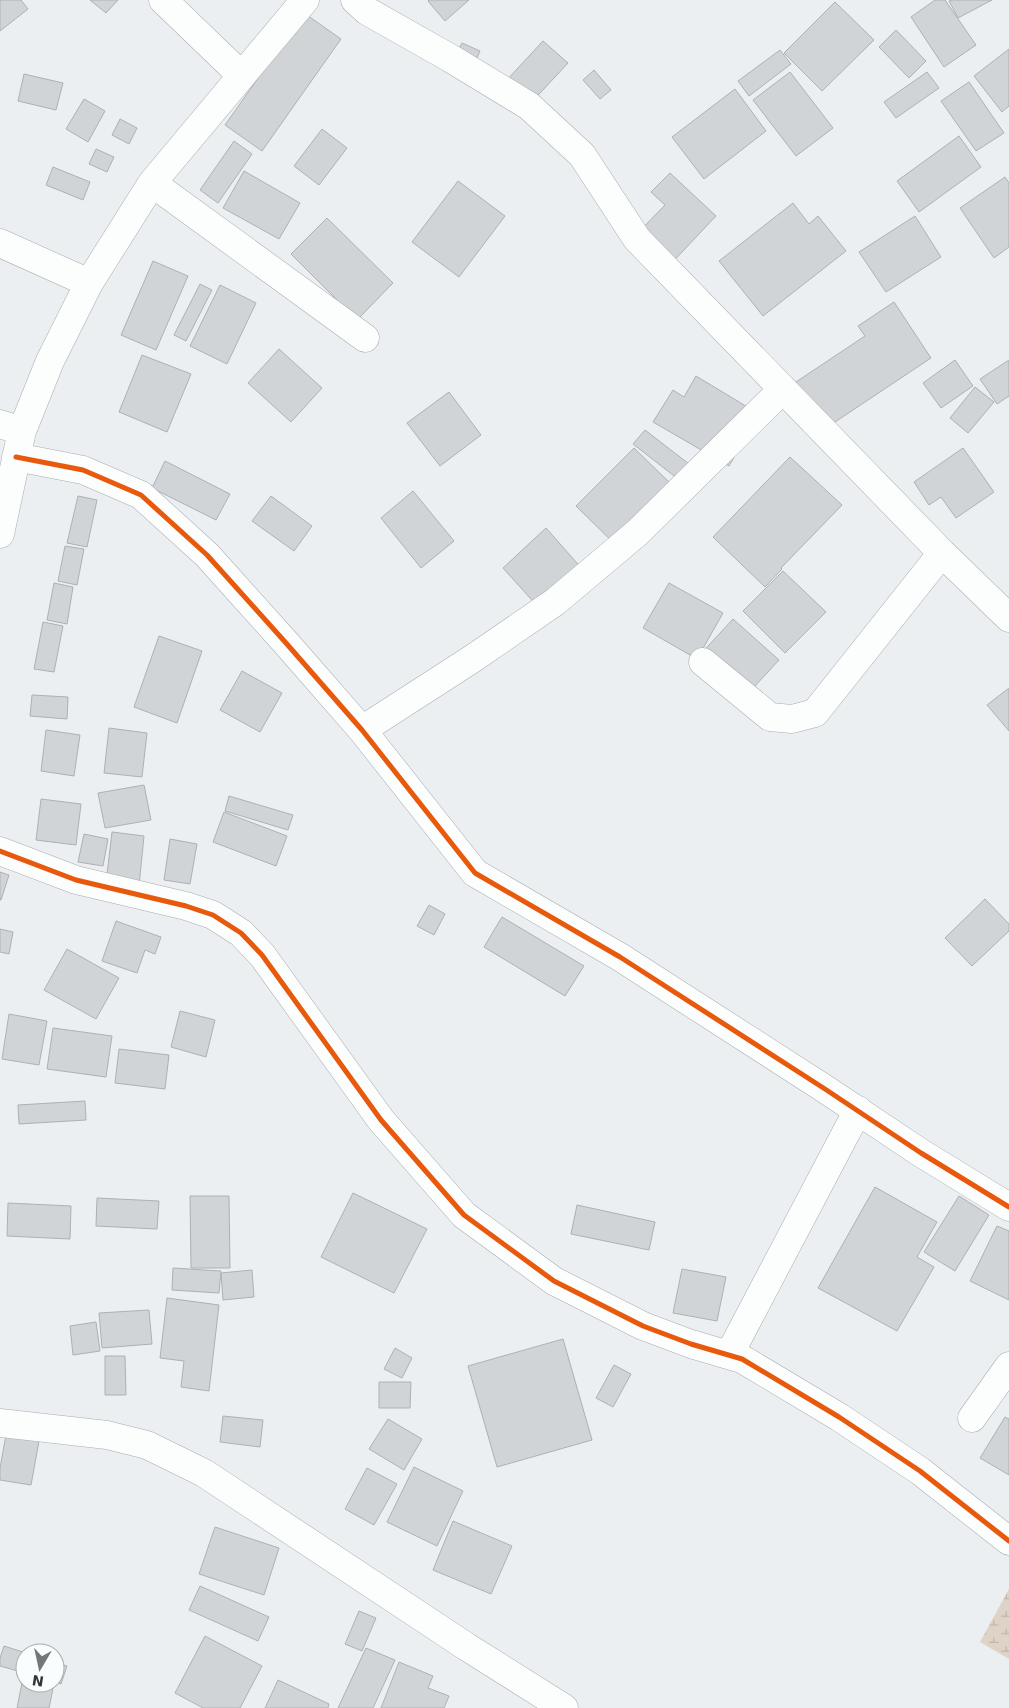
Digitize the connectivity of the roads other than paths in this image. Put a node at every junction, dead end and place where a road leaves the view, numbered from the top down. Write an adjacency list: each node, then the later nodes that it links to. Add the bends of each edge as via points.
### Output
1 (163, 0): 4 (street)
2 (305, 0): 4 (street)
3 (355, 0): 9 (street, via 366,11 529,106 582,155 637,239)
4 (241, 75): 5 (street)
5 (152, 183): 7 (street); 8 (street)
6 (0, 243): 7 (street)
7 (89, 284): 10 (street)
8 (365, 338)
9 (783, 389): 12 (street); 15 (street, via 637,533 554,602)
10 (13, 437): 11 (street); 15 (street, via 141,495 207,555)
11 (0, 534)
12 (942, 554): 13 (street); 14 (street, via 815,713 792,719 770,717)
13 (1009, 618)
14 (703, 662)
15 (362, 730): 17 (street, via 475,873 620,957)
16 (0, 851): 19 (street, via 76,880 213,915 241,933 262,955 381,1120 464,1215 554,1281 643,1326)
17 (858, 1110): 18 (street); 19 (street)
18 (1009, 1207)
19 (729, 1355): 23 (street, via 742,1359 840,1417 920,1471)
20 (1009, 1366): 21 (street)
21 (972, 1418)
22 (0, 1423): 24 (street, via 107,1435 147,1445 204,1473)
23 (1009, 1541)
24 (564, 1708)

